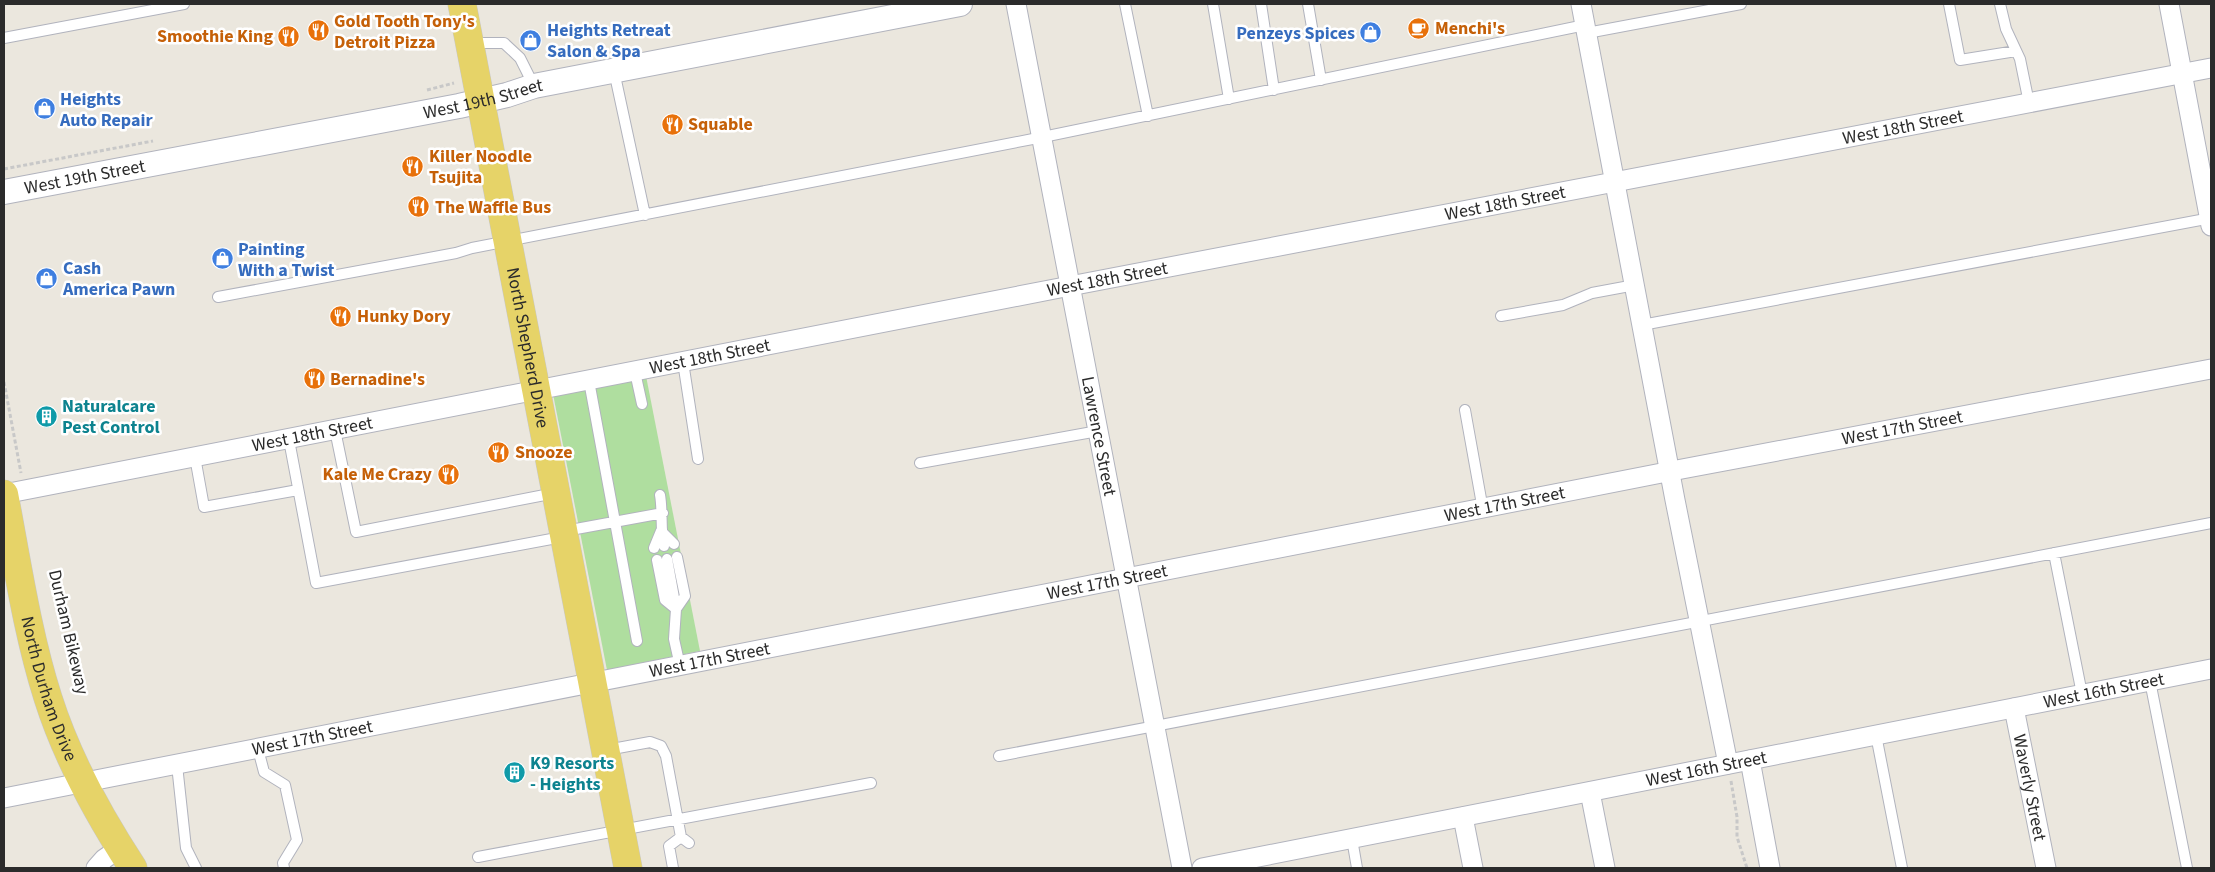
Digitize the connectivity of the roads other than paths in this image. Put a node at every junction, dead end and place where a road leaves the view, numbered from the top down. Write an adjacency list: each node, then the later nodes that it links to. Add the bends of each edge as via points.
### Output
1 (184, 4): 16 (lane)
2 (462, 4): 17 (main road, North Shepherd Drive)
3 (960, 4): 14 (street, West 19th Street)
4 (1016, 4): 29 (street, Lawrence Street)
5 (1125, 4): 28 (lane)
6 (1214, 4): 25 (lane)
7 (1261, 4): 24 (lane)
8 (1308, 4): 22 (lane)
9 (1581, 4): 15 (street)
10 (1741, 4): 15 (lane)
11 (1949, 4): 18 (lane, via 1960,60)
12 (2000, 4): 18 (lane)
13 (2169, 4): 21 (street)
14 (920, 8): 20 (street, West 19th Street)
15 (1586, 29): 22 (lane); 30 (street)
16 (4, 38)
17 (470, 43): 23 (lane, via 504,43 520,58); 26 (main road, North Shepherd Drive)
18 (2016, 51): 27 (lane)
19 (2211, 68): 21 (street, West 18th Street)
20 (614, 70): 23 (street, West 19th Street); 32 (lane)
21 (2182, 74): 27 (street, West 18th Street); 33 (street)
22 (1321, 80): 24 (lane)
23 (534, 86): 26 (street, West 19th Street)
24 (1274, 90): 25 (lane)
25 (1229, 99): 28 (lane)
26 (481, 101): 31 (street, West 19th Street); 34 (main road, North Shepherd Drive)
27 (2029, 103): 30 (street, West 18th Street)
28 (1148, 116): 29 (lane)
29 (1043, 137): 32 (lane); 36 (street, Lawrence Street)
30 (1615, 182): 35 (street); 36 (street, West 18th Street)
31 (4, 192)
32 (645, 215): 34 (lane)
33 (2211, 221): 39 (lane)
34 (507, 242): 37 (lane); 44 (main road, North Shepherd Drive)
35 (1634, 285): 38 (lane, via 1592,293 1563,305); 39 (street)
36 (1070, 286): 40 (street, West 18th Street); 48 (street, Lawrence Street)
37 (218, 297)
38 (1501, 316)
39 (1642, 325): 53 (street)
40 (683, 362): 42 (street, West 18th Street); 51 (lane)
41 (2211, 369): 53 (street, West 17th Street)
42 (635, 372): 43 (street, West 18th Street); 45 (lane)
43 (589, 381): 44 (street, West 18th Street); 60 (lane)
44 (536, 391): 47 (street, West 18th Street); 56 (main road, North Shepherd Drive)
45 (642, 404)
46 (1465, 410): 58 (lane)
47 (335, 430): 49 (street, West 18th Street); 56 (lane, via 356,532)
48 (1098, 431): 52 (lane); 65 (street, Lawrence Street)
49 (289, 440): 50 (street, West 18th Street); 55 (lane)
50 (195, 457): 54 (street, West 18th Street); 55 (lane, via 204,507)
51 (698, 459)
52 (920, 463)
53 (1670, 472): 58 (street, West 17th Street); 67 (street)
54 (13, 484): 83 (main road, North Durham Drive, via 32,640 48,699)
55 (298, 490): 63 (lane, via 316,583)
56 (556, 493): 63 (main road, North Shepherd Drive)
57 (660, 495): 59 (lane)
58 (1483, 510): 65 (street, West 17th Street)
59 (663, 513): 60 (lane); 62 (lane)
60 (614, 522): 63 (lane); 68 (lane)
61 (2211, 523): 64 (lane)
62 (661, 531): 62 (lane, via 664,546)
63 (565, 534): 72 (main road, North Shepherd Drive)
64 (2054, 553): 67 (lane); 73 (lane)
65 (1127, 579): 69 (street, West 17th Street); 75 (street, Lawrence Street)
66 (676, 608): 66 (lane, via 665,600 667,559 684,596); 69 (lane, via 674,639)
67 (1700, 621): 75 (lane); 81 (street)
68 (637, 641)
69 (680, 666): 72 (street, West 17th Street)
70 (2211, 669): 71 (street, West 16th Street)
71 (2150, 681): 73 (street, West 16th Street); 107 (lane)
72 (593, 683): 77 (street, West 17th Street); 78 (main road, North Shepherd Drive)
73 (2082, 694): 74 (street, West 16th Street)
74 (2014, 708): 76 (street, West 16th Street); 106 (street, Waverly Street)
75 (1155, 728): 79 (lane); 99 (street, Lawrence Street)
76 (1876, 735): 80 (street, West 16th Street); 105 (lane)
77 (258, 749): 82 (street, West 17th Street); 96 (lane, via 264,772 285,785 287,794 297,840 282,863)
78 (606, 750): 88 (lane, via 650,742 661,746 666,756); 89 (main road, North Shepherd Drive)
79 (998, 756)
80 (1750, 760): 81 (street, West 16th Street); 104 (street)
81 (1728, 764): 85 (street, West 16th Street)
82 (177, 765): 83 (street, West 17th Street); 95 (lane, via 186,848)
83 (84, 782): 86 (street, West 17th Street); 92 (main road, North Durham Drive)
84 (871, 782): 88 (lane)
85 (1590, 792): 87 (street, West 16th Street); 103 (street)
86 (4, 798)
87 (1463, 817): 90 (street, West 16th Street); 102 (street)
88 (678, 820): 89 (lane); 98 (lane, via 685,840 669,846)
89 (620, 829): 91 (lane); 97 (main road, North Shepherd Drive)
90 (1352, 839): 93 (street, West 16th Street); 101 (lane)
91 (478, 857)
92 (126, 858): 94 (street, via 104,859)
93 (1267, 862): 100 (street, West 16th Street)
94 (96, 868)
95 (196, 868)
96 (284, 868)
97 (628, 868)
98 (673, 868)
99 (1182, 868)
100 (1202, 868)
101 (1357, 868)
102 (1473, 868)
103 (1605, 868)
104 (1770, 868)
105 (1902, 868)
106 (2046, 868)
107 (2187, 868)

